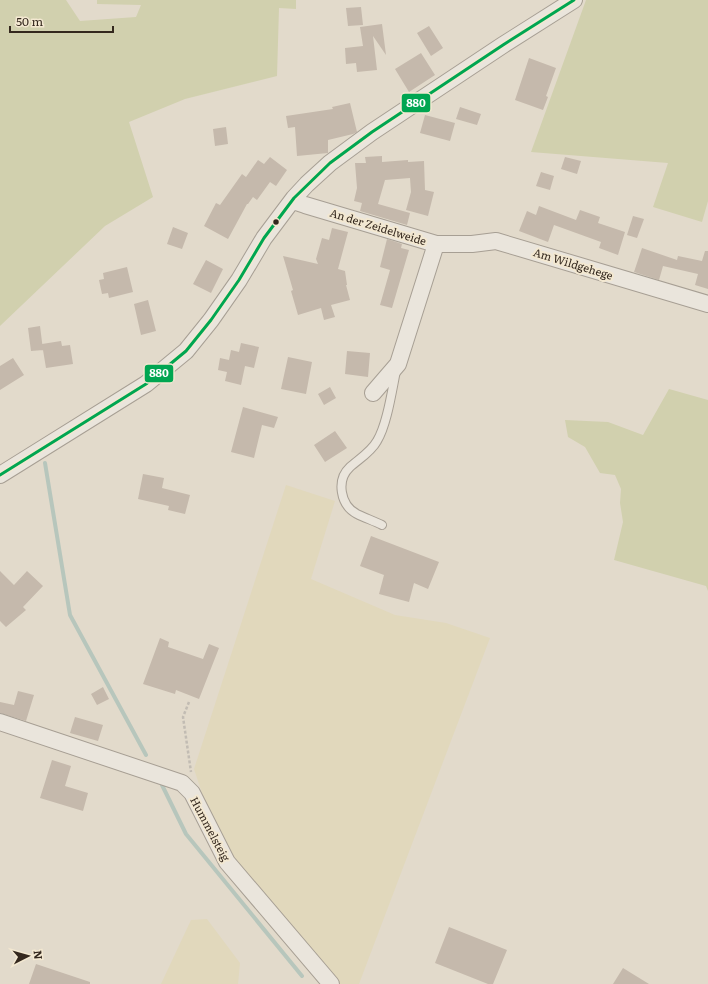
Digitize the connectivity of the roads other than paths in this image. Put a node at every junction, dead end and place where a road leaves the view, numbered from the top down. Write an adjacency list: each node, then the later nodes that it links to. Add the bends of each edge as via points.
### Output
1 (574, 0): 2 (street, via 372,132 330,163)
2 (294, 198): 3 (street, An der Zeidelweide, via 305,205); 7 (street, via 264,238 211,320 186,351 146,384)
3 (436, 244): 4 (street, Am Wildgehege, via 496,241); 5 (street, An der Zeidelweide)
4 (708, 304)
5 (398, 364): 6 (street, An der Zeidelweide); 8 (lane, An der Zeidelweide, via 377,442 349,468 341,486 342,496 355,513)
6 (373, 393)
7 (0, 475)
8 (382, 525)
9 (0, 722): 10 (street, Hummelsteig, via 182,783 192,793 227,862)
10 (331, 984)

